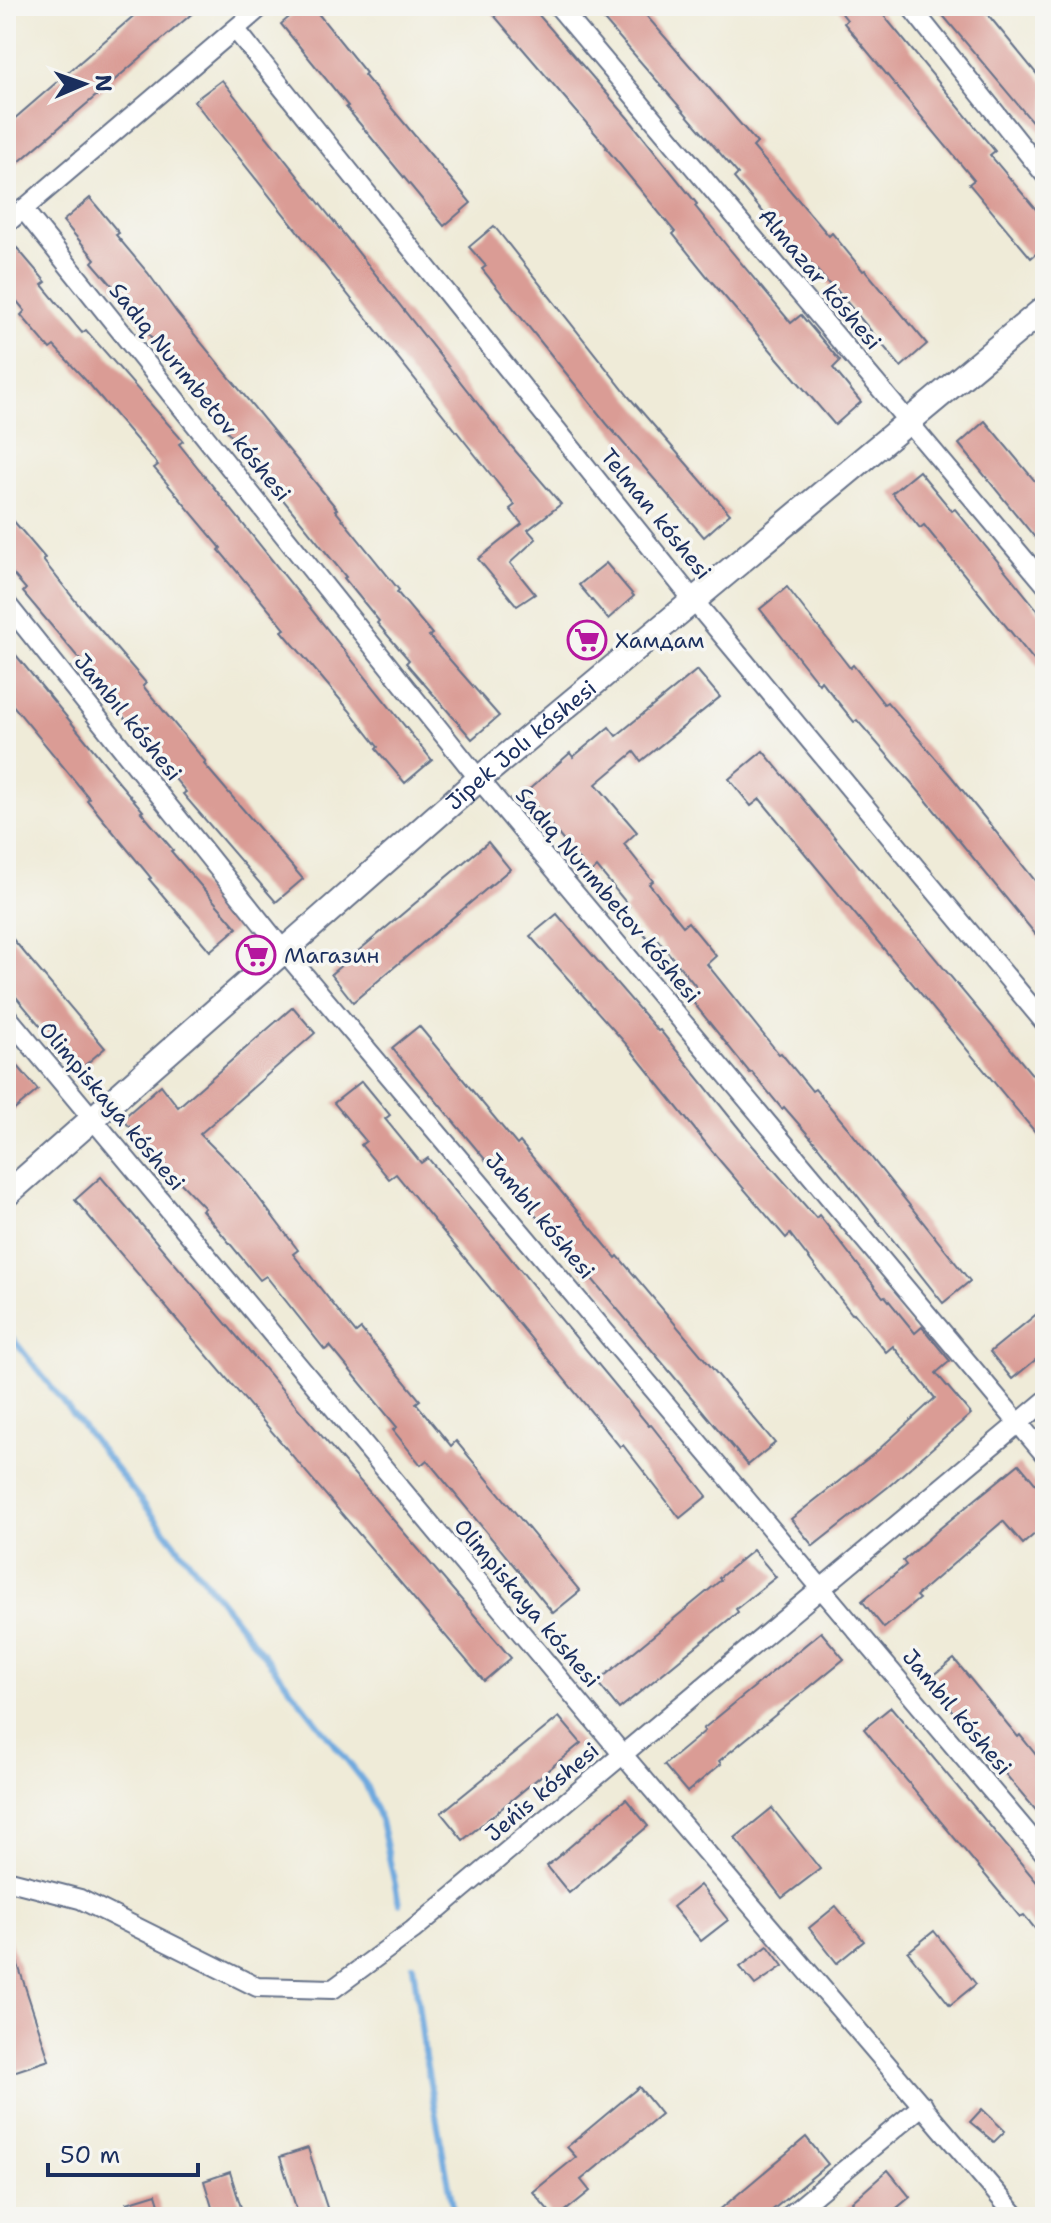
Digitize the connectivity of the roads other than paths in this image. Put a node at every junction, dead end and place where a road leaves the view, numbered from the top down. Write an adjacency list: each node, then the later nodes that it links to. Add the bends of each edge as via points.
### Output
1 (262, 6): 4 (street)
2 (558, 6): 9 (street, Almazar kóshesi)
3 (910, 6): 5 (street)
4 (236, 30): 6 (street); 11 (street, Telman kóshesi)
5 (1045, 175)
6 (23, 209): 7 (street); 13 (street, Sadıq Nurımbetov kóshesi)
7 (6, 224)
8 (1045, 308): 9 (street, Jipek Jolı kóshesi)
9 (909, 422): 10 (street, Almazar kóshesi); 11 (street, Jipek Jolı kóshesi)
10 (1045, 584)
11 (694, 601): 13 (street, Jipek Jolı kóshesi); 16 (street, Telman kóshesi)
12 (6, 603): 14 (street, Jambıl kóshesi)
13 (479, 779): 14 (street, Jipek Jolı kóshesi); 20 (street, Sadıq Nurımbetov kóshesi)
14 (284, 951): 17 (street, Jipek Jolı kóshesi); 22 (street, Jambıl kóshesi)
15 (6, 1015): 17 (street, Olimpiskaya kóshesi)
16 (1045, 1023)
17 (91, 1119): 18 (street, Jipek Jolı kóshesi); 23 (street, Olimpiskaya kóshesi)
18 (6, 1195)
19 (1045, 1401): 20 (street, Jeńis kóshesi)
20 (1019, 1424): 21 (street, Sadıq Nurımbetov kóshesi); 22 (street, Jeńis kóshesi)
21 (1045, 1455)
22 (823, 1589): 23 (street, Jeńis kóshesi); 24 (street, Jambıl kóshesi)
23 (624, 1756): 25 (street, Jeńis kóshesi, via 333,1989 257,1987 80,1899); 26 (street, Olimpiskaya kóshesi)
24 (1045, 1854)
25 (6, 1880)
26 (923, 2105): 27 (street); 28 (street, Olimpiskaya kóshesi)
27 (788, 2217)
28 (1017, 2217)

